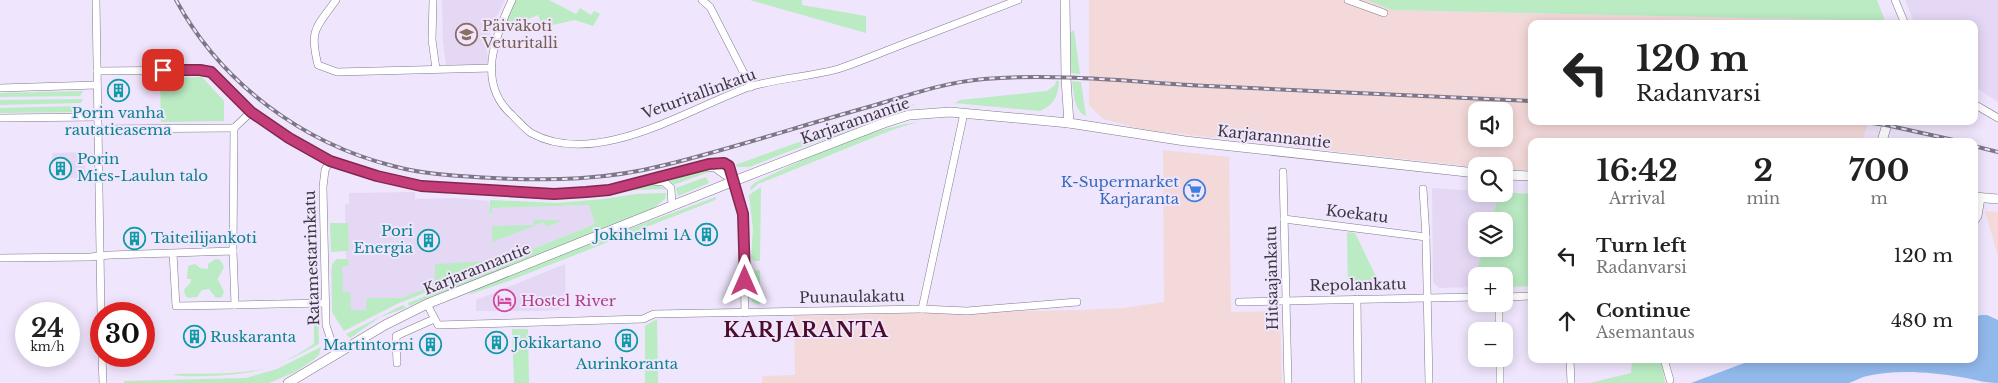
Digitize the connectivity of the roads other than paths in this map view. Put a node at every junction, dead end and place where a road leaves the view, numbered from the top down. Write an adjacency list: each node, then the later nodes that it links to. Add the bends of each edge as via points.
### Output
1 (96, 0): 14 (street)
2 (336, 0): 13 (street, via 315,29 313,44 318,65 337,72)
3 (433, 0): 13 (street, via 432,40)
4 (512, 0): 12 (street, Veturitallinkatu, via 495,39)
5 (702, 0): 16 (street, via 710,8)
6 (1018, 0): 16 (street, Veturitallinkatu, via 837,69)
7 (1065, 0): 24 (main road)
8 (1348, 0): 10 (street)
9 (1895, 0): 11 (street)
10 (1384, 12)
11 (1903, 20)
12 (492, 68): 13 (street); 16 (street, Veturitallinkatu, via 496,93 506,111 530,132 553,141 581,144 618,138 645,129)
13 (436, 69)
14 (97, 71): 15 (street); 19 (street, via 207,70)
15 (97, 85): 17 (street); 21 (street)
16 (751, 87)
17 (0, 88)
18 (1978, 106): 23 (street)
19 (251, 112): 26 (street); 29 (street)
20 (964, 113): 24 (main road, Karjarannantie); 35 (main road, Karjarannantie, via 909,115); 58 (street, Puunaulakatu)
21 (98, 117): 22 (street); 27 (street)
22 (0, 118)
23 (1998, 118)
24 (1069, 123): 31 (main road, Karjarannantie, via 1176,140)
25 (1887, 125): 28 (main road)
26 (234, 128): 27 (street); 42 (street)
27 (98, 129): 44 (street)
28 (1883, 138)
29 (330, 161): 34 (street, via 421,186 485,191 554,194 609,190); 55 (street, Ratamestarinkatu, via 325,170 323,188)
30 (1283, 172): 40 (street, Hitsaajankatu)
31 (1468, 172)
32 (1513, 175): 33 (main road)
33 (1528, 176)
34 (647, 181): 35 (street, via 719,162 729,166); 39 (street, via 664,182 671,188)
35 (734, 181): 39 (main road, Karjarannantie); 59 (street, via 743,214)
36 (1423, 188): 41 (street)
37 (1978, 198): 38 (main road)
38 (1998, 199)
39 (672, 206): 56 (main road, Karjarannantie)
40 (1284, 219): 41 (street, Koekatu); 51 (street, Hitsaajankatu)
41 (1426, 237): 49 (street)
42 (233, 251): 43 (street); 57 (street)
43 (173, 253): 44 (street); 57 (street, via 176,306)
44 (100, 255): 45 (street); 52 (street)
45 (0, 258)
46 (1528, 296): 48 (street)
47 (1468, 297): 49 (street, Repolankatu)
48 (1513, 297)
49 (1427, 298): 50 (street, Repolankatu); 72 (street)
50 (1357, 299): 51 (street, Repolankatu); 71 (street)
51 (1286, 301): 54 (street, Repolankatu); 70 (street, Hitsaajankatu)
52 (101, 302)
53 (1077, 302): 58 (street, via 967,311)
54 (1239, 302)
55 (325, 303): 57 (street); 61 (street, Ratamestarinkatu, via 326,325)
56 (427, 304): 60 (street); 61 (main road, Karjarannantie)
57 (235, 305)
58 (922, 309): 59 (street, Puunaulakatu)
59 (745, 312): 60 (street, Puunaulakatu, via 654,314 643,319 438,325)
60 (434, 319): 62 (street, via 396,336)
61 (336, 355): 69 (main road, Karjarannantie)
62 (397, 363)
63 (1570, 363): 74 (street)
64 (1665, 363): 67 (street)
65 (102, 367): 68 (street)
66 (1500, 367): 73 (street)
67 (1670, 380)
68 (103, 383)
69 (288, 383)
70 (1288, 383)
71 (1358, 383)
72 (1429, 383)
73 (1500, 383)
74 (1571, 383)

